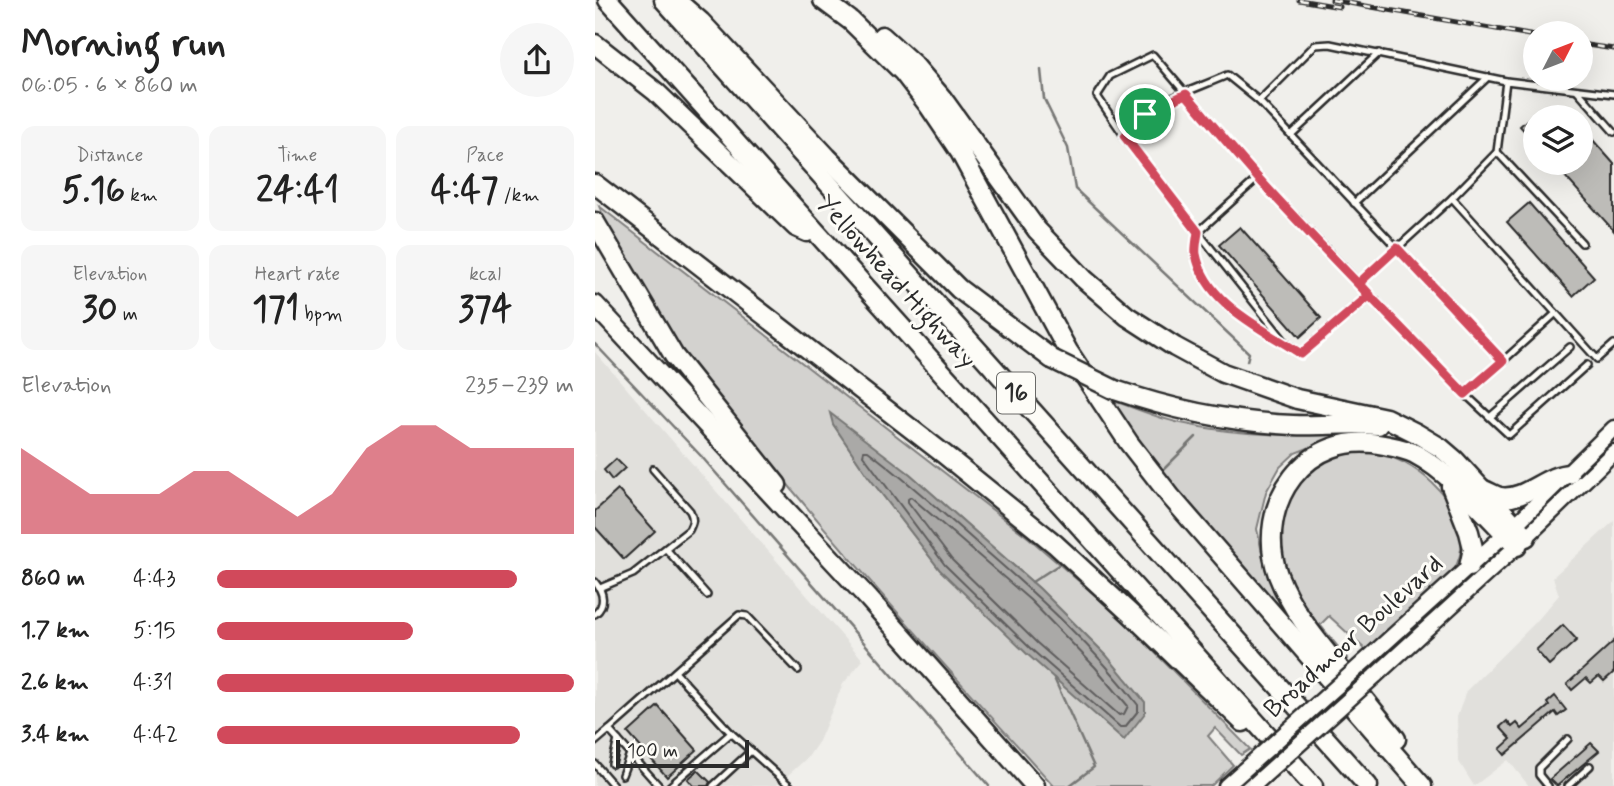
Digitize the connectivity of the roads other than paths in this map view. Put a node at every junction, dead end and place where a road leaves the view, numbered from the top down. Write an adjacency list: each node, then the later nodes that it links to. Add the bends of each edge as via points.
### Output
1 (608, 0): 26 (highway, Yellowhead Highway / 16)
2 (664, 0): 81 (highway, Yellowhead Highway / 16)
3 (676, 0): 43 (highway, bridge, via 959,289 1052,359 1115,390 1192,414 1294,425 1385,425)
4 (823, 0): 82 (highway, via 902,72 929,106 960,152 1069,351 1129,443)
5 (839, 0): 43 (highway, via 914,65 1037,230 1128,316 1223,373 1326,407 1386,418)
6 (595, 44): 26 (highway, via 656,92 796,228)
7 (1379, 53): 8 (lane); 15 (lane, via 1315,45); 17 (lane)
8 (1488, 77): 9 (lane); 23 (lane)
9 (1506, 80): 10 (lane); 19 (lane)
10 (1523, 82)
11 (1578, 91): 16 (lane)
12 (1586, 91): 14 (lane)
13 (1186, 94): 15 (lane, via 1227,75); 18 (lane, via 1145,114); 18 (lane, via 1153,55 1110,76 1097,96); 20 (lane)
14 (1614, 94)
15 (1259, 101): 17 (lane)
16 (1614, 132)
17 (1291, 135): 23 (lane)
18 (1125, 137): 25 (lane)
19 (1497, 152): 22 (lane); 27 (lane)
20 (1258, 178): 25 (lane); 29 (lane)
21 (595, 184): 68 (highway, via 1055,544 1227,709)
22 (1452, 198): 28 (lane); 33 (lane)
23 (1354, 203): 28 (lane)
24 (595, 222): 54 (highway, via 674,356)
25 (1198, 232): 34 (lane); 34 (lane, via 1196,253 1204,279 1241,317)
26 (820, 237): 68 (highway, Yellowhead Highway / 16)
27 (1582, 243)
28 (1397, 248): 29 (lane); 37 (lane)
29 (1359, 283): 31 (lane)
30 (595, 292): 39 (highway)
31 (1370, 295): 34 (lane, via 1301,354); 40 (lane)
32 (595, 305): 39 (highway)
33 (1555, 314): 35 (lane, via 1597,359); 37 (lane)
34 (1287, 344)
35 (1614, 344)
36 (1570, 347): 41 (lane)
37 (1503, 361): 40 (lane)
38 (1587, 365): 41 (lane, via 1509,435)
39 (656, 370): 54 (highway)
40 (1465, 394): 41 (lane)
41 (1490, 417)
42 (1614, 428): 46 (main road)
43 (1416, 433): 48 (highway, via 1441,448)
44 (1614, 452): 49 (main road)
45 (653, 469): 50 (lane, via 693,518 688,530)
46 (1569, 474): 48 (highway, via 1559,474 1513,495 1499,497); 49 (main road)
47 (1446, 477): 49 (highway); 51 (highway, via 1473,548); 83 (highway, via 1414,453 1352,443 1309,461 1293,475 1271,521 1278,574 1305,625)
48 (1479, 487): 49 (highway)
49 (1516, 536): 51 (main road, Broadmoor Boulevard); 71 (main road, Broadmoor Boulevard, bridge, via 1375,676)
50 (666, 549): 52 (lane, via 633,574); 53 (lane)
51 (1468, 567): 79 (main road, Broadmoor Boulevard, bridge)
52 (597, 585): 55 (lane, via 603,605)
53 (708, 595)
54 (870, 599): 78 (highway)
55 (595, 614)
56 (798, 670): 57 (lane, via 747,616 739,615)
57 (675, 672): 58 (lane); 59 (lane)
58 (609, 730): 61 (lane); 62 (lane)
59 (731, 733): 63 (lane); 74 (lane)
60 (1568, 739): 84 (lane, via 1539,768)
61 (618, 740): 64 (lane); 66 (lane)
62 (595, 742)
63 (751, 751): 70 (lane); 75 (lane)
64 (630, 754): 69 (lane); 73 (lane)
65 (595, 764): 72 (lane)
66 (612, 764)
67 (1590, 766): 85 (lane)
68 (1296, 767): 80 (highway, Yellowhead Highway / 16)
69 (622, 775)
70 (784, 780): 76 (lane); 77 (lane)
71 (1254, 785)
72 (614, 786)
73 (659, 786)
74 (670, 786)
75 (713, 786)
76 (778, 786)
77 (790, 786)
78 (1035, 786)
79 (1226, 786)
80 (1313, 786)
81 (1368, 786)
82 (1422, 786)
83 (1431, 786)
84 (1548, 786)
85 (1568, 786)

